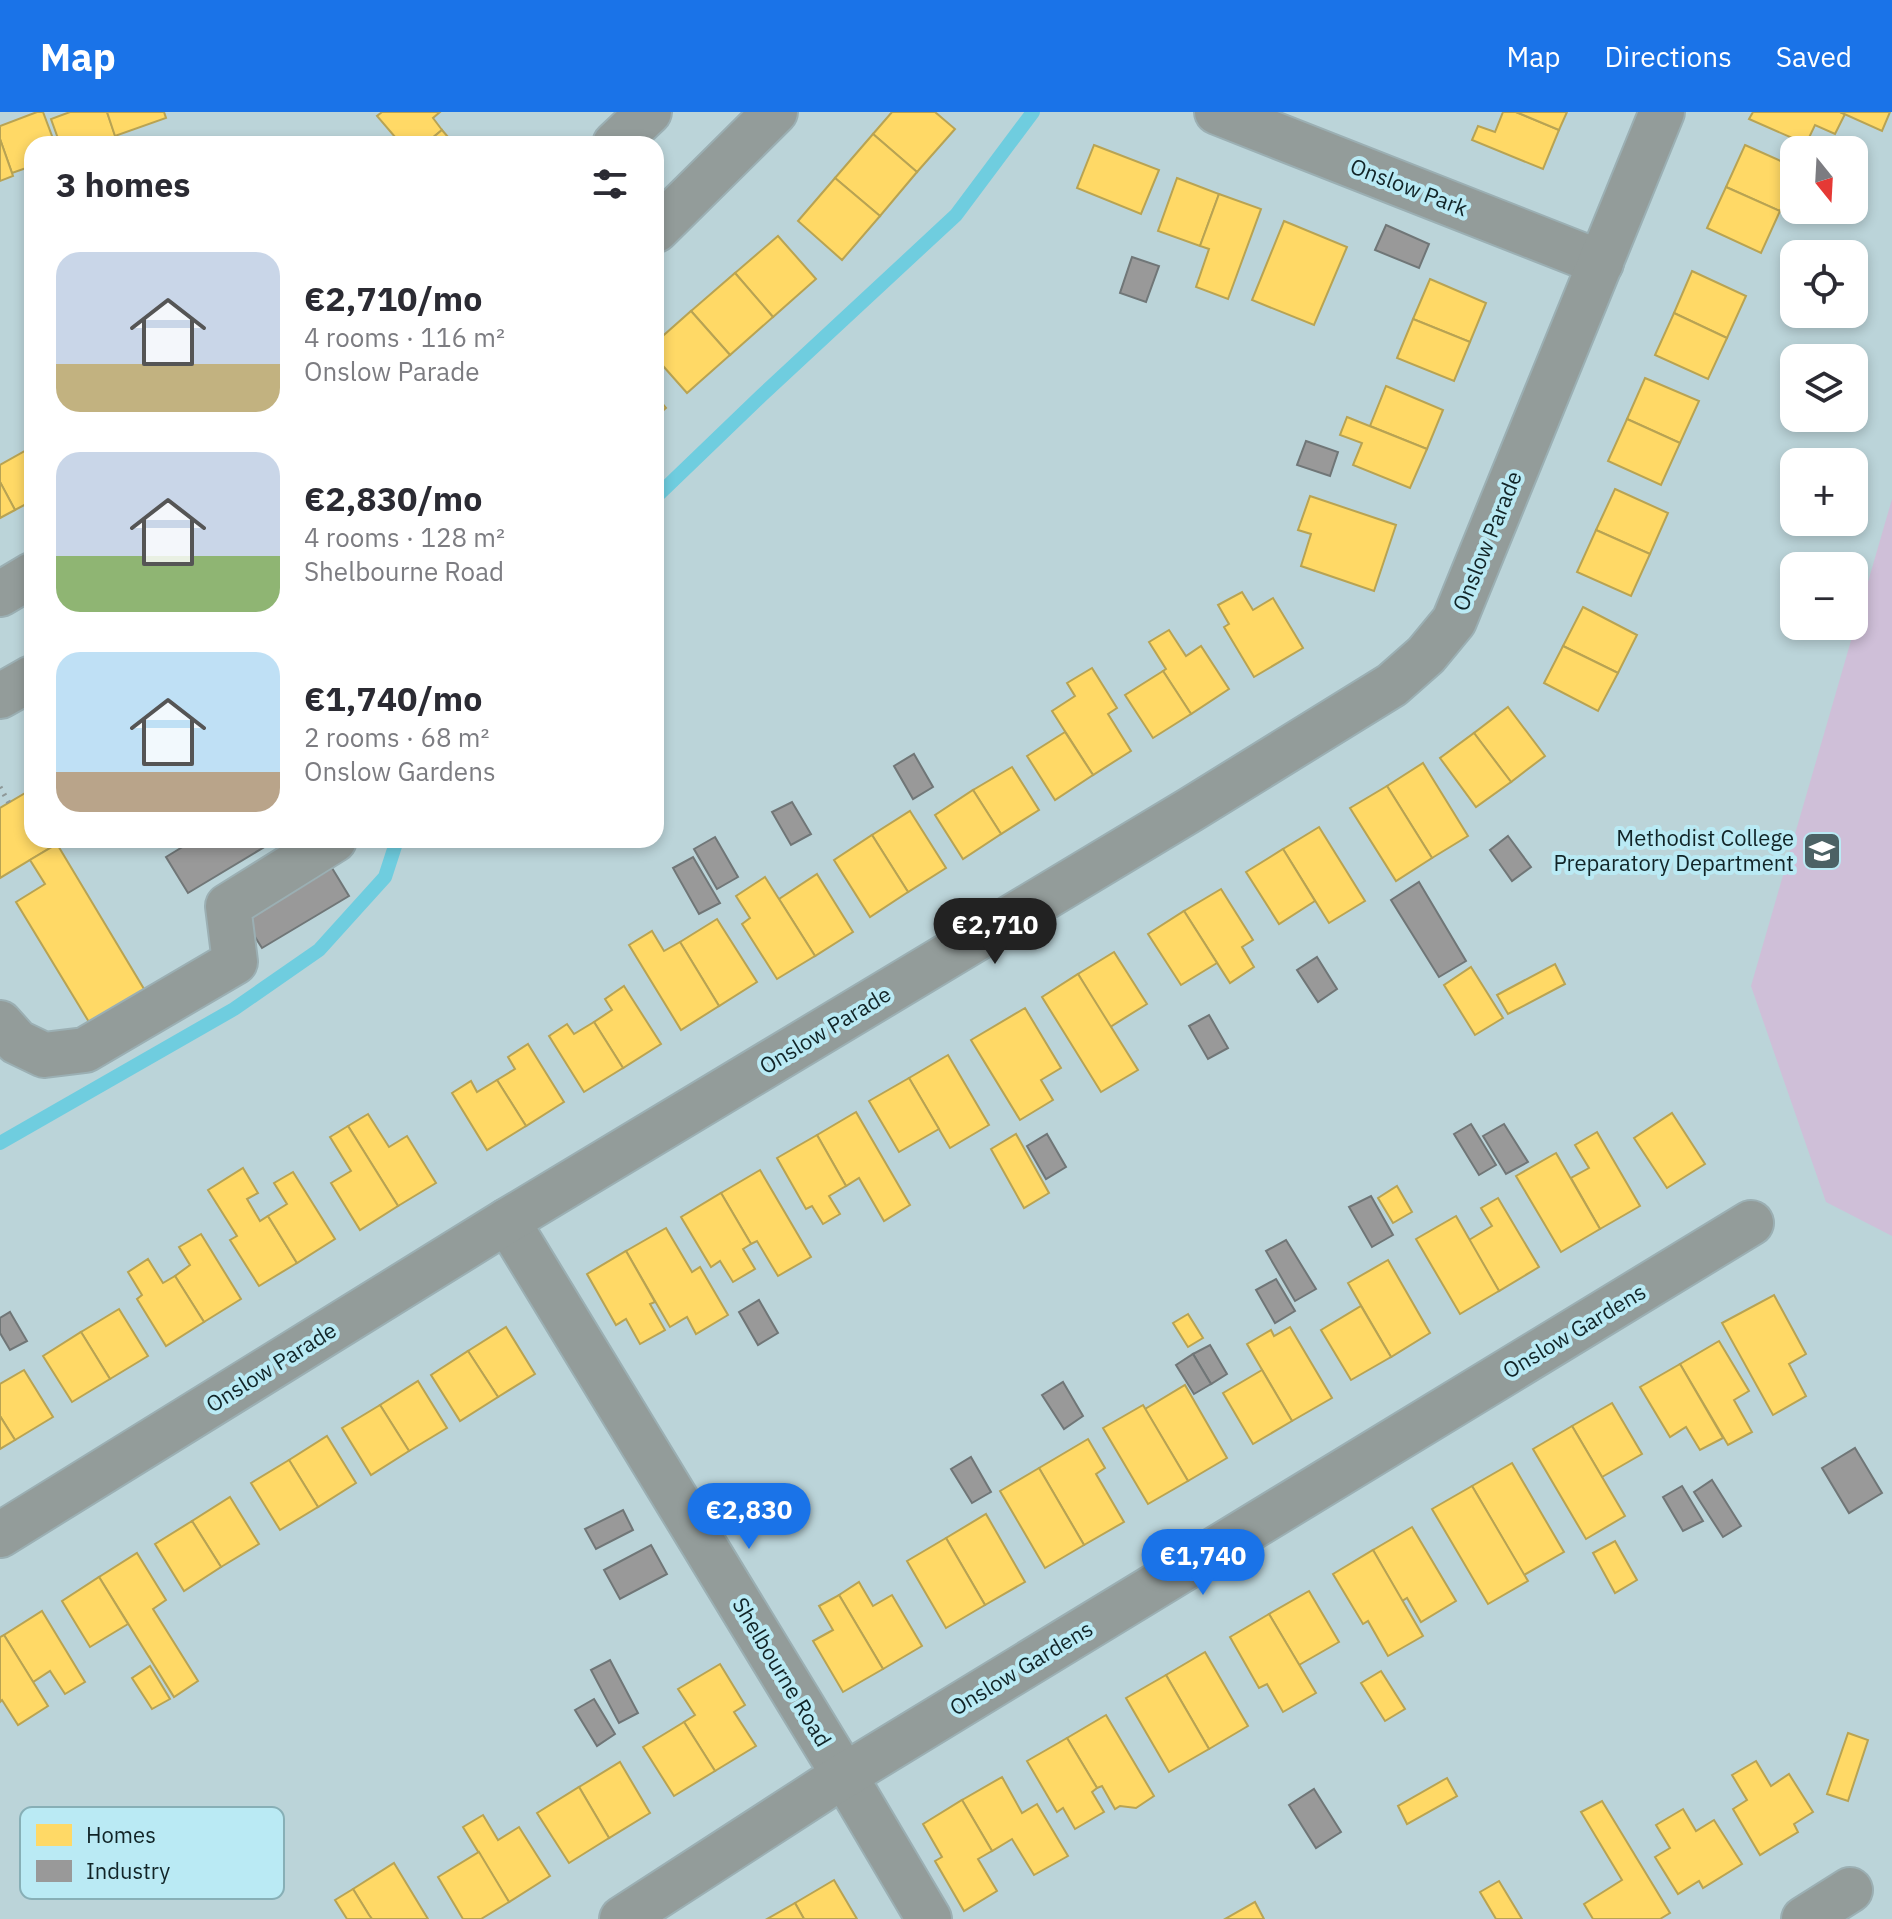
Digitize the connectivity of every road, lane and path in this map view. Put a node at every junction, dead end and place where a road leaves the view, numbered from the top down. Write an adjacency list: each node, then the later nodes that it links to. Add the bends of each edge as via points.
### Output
1 (649, 112): 5 (street)
2 (775, 112): 6 (street)
3 (1217, 112): 7 (street, Onslow Park)
4 (1662, 112): 7 (street, Onslow Parade)
5 (624, 136)
6 (664, 222)
7 (1601, 263): 16 (street, Onslow Parade, via 1454,621 1392,685)
8 (24, 580): 9 (street)
9 (0, 594)
10 (24, 682): 11 (street)
11 (0, 696)
12 (0, 787): 13 (path)
13 (9, 803)
14 (321, 848): 15 (street, via 228,906 235,962 85,1050 44,1055 17,1042)
15 (0, 1023)
16 (507, 1221): 18 (street, Onslow Parade); 19 (street, Shelbourne Road)
17 (1751, 1223): 19 (street, Onslow Gardens)
18 (0, 1535)
19 (844, 1775): 21 (street, Onslow Gardens); 22 (street, Shelbourne Road)
20 (1850, 1890): 23 (street)
21 (622, 1919)
22 (929, 1919)
23 (1804, 1919)

